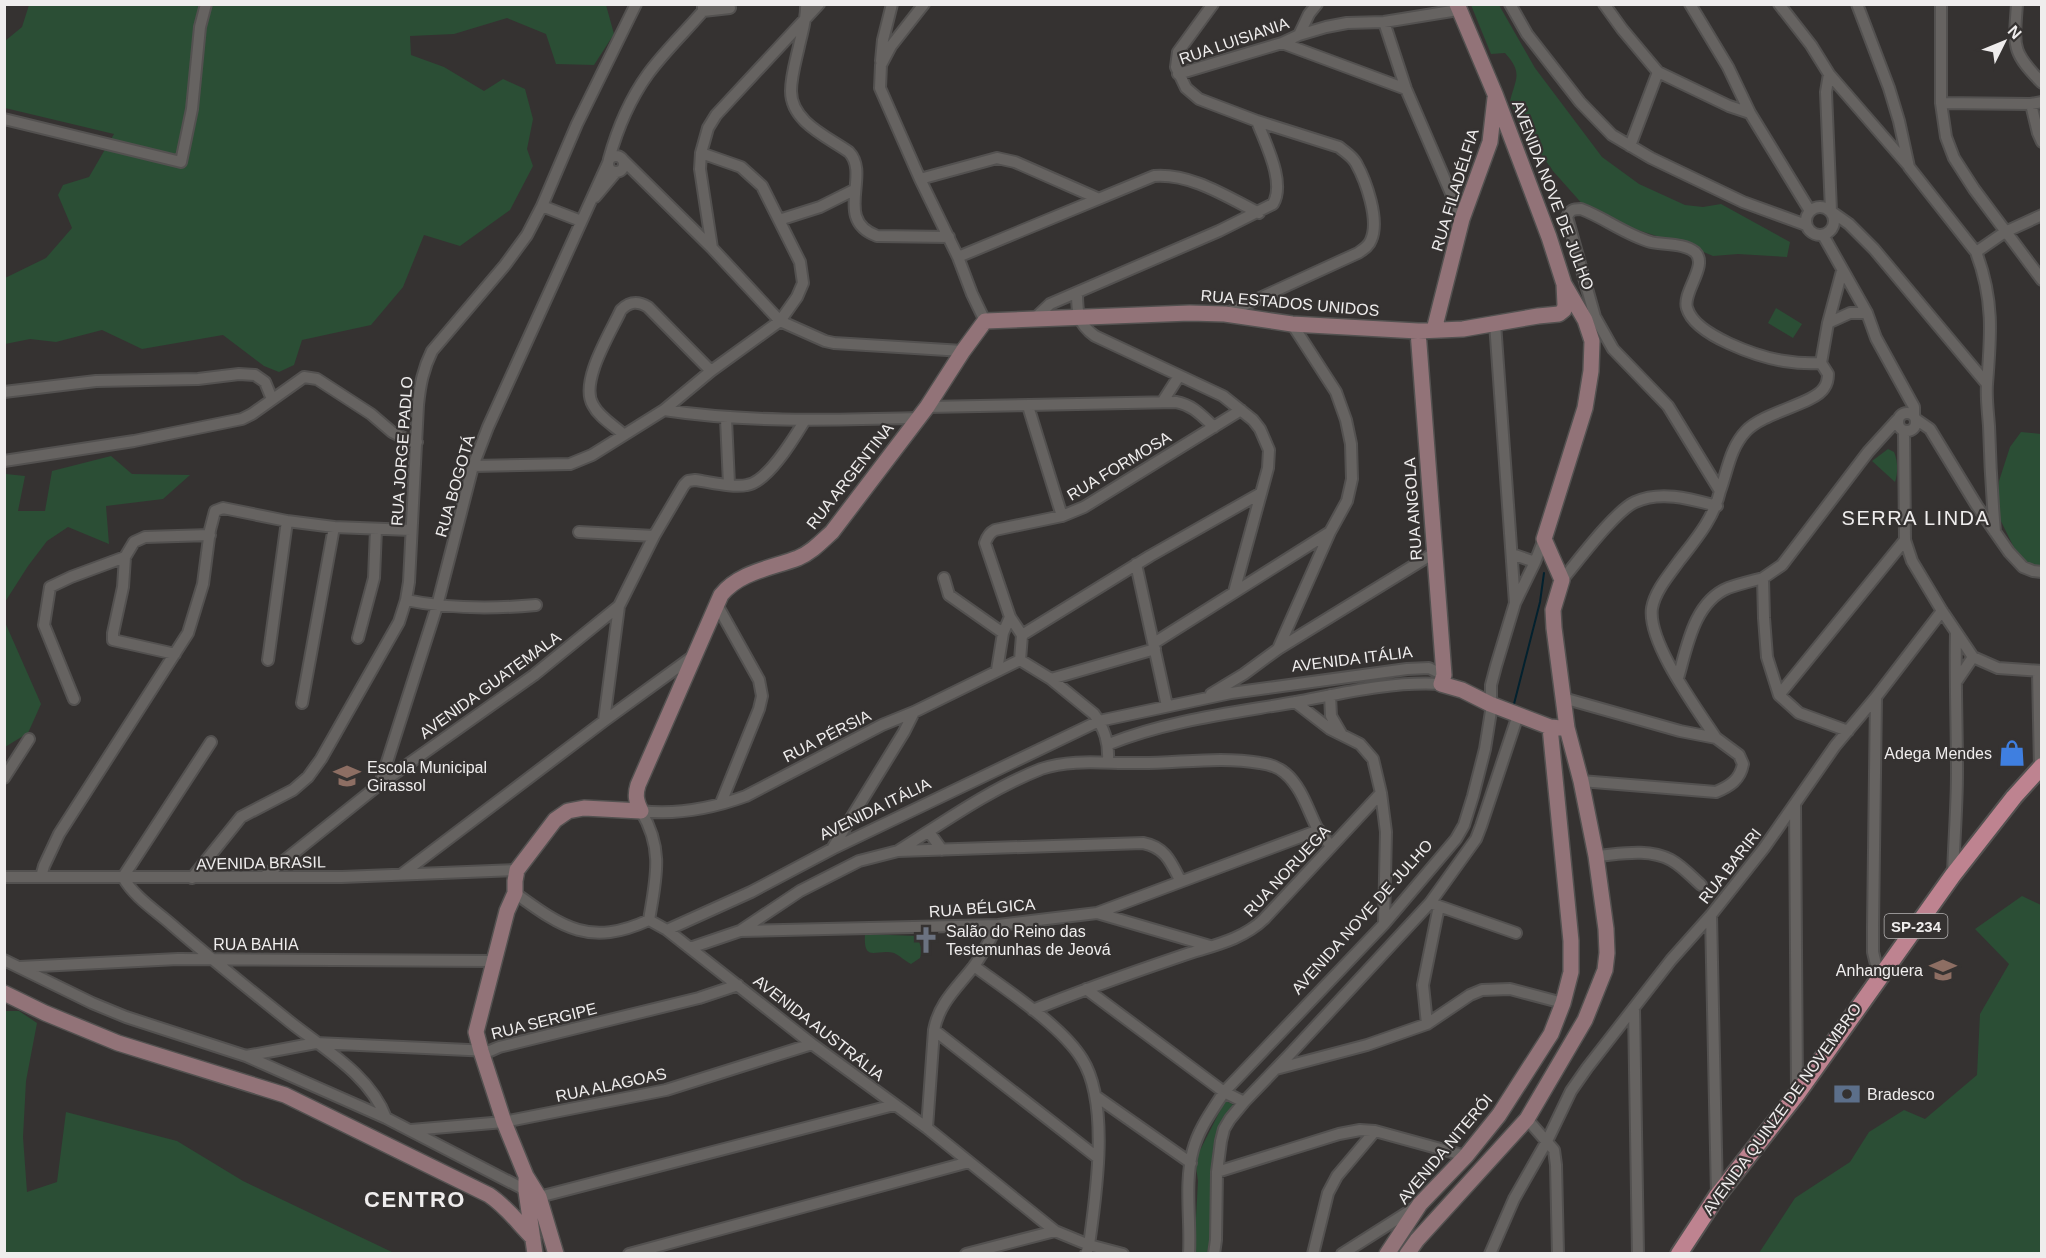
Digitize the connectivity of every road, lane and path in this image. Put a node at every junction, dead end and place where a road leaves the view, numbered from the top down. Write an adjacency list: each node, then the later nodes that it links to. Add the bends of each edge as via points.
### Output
1 (206, 4): 33 (street, via 181,162)
2 (636, 4): 47 (street, RUA JORGE PADLO)
3 (806, 4): 19 (street)
4 (819, 4): 19 (street)
5 (892, 4): 23 (street)
6 (924, 4): 23 (street)
7 (1213, 4): 25 (street, via 1178,52)
8 (1317, 4): 21 (street)
9 (1510, 4): 38 (street, via 1527,34 1581,102 1612,135)
10 (1604, 4): 24 (street)
11 (1690, 4): 32 (street)
12 (1779, 4): 26 (street)
13 (1857, 4): 41 (street, via 1889,88)
14 (1941, 4): 30 (street)
15 (2017, 4): 27 (street, via 2017,53)
16 (1458, 7): 20 (street, RUA LUISIANIA); 29 (main road, AVENIDA NOVE DE JULHO)
17 (703, 8): 18 (street); 40 (street, via 647,75 616,132)
18 (730, 8)
19 (805, 20): 39 (street, via 716,116); 45 (street, via 791,99 807,124 855,158)
20 (1384, 22): 21 (street, RUA LUISIANIA, via 1347,23); 28 (street)
21 (1299, 34): 22 (street, RUA LUISIANIA)
22 (1282, 43): 25 (street, RUA LUISIANIA); 28 (street)
23 (881, 65): 43 (street, via 880,88)
24 (1658, 72): 32 (street); 38 (street)
25 (1178, 74): 34 (street, RUA LUISIANIA, via 1199,99)
26 (1829, 74): 41 (street); 50 (street, via 1826,92)
27 (2042, 83)
28 (1406, 90): 53 (street)
29 (1495, 94): 35 (main road, RUA FILADÉLFIA); 36 (main road, AVENIDA NOVE DE JULHO)
30 (1941, 103): 31 (street); 57 (street, via 1954,158)
31 (2036, 103): 37 (street)
32 (1750, 113): 49 (street)
33 (4, 119)
34 (1257, 121): 51 (street, via 1278,188 1273,204); 68 (street, RUA LUISIANIA, via 1347,153 1367,186 1375,226 1369,244 1358,253)
35 (1490, 142): 36 (main road, via 1504,138); 53 (main road, RUA FILADÉLFIA)
36 (1514, 142): 65 (main road, AVENIDA NOVE DE JULHO)
37 (2042, 142)
38 (1630, 146): 56 (street, via 1743,202)
39 (701, 153): 54 (street, via 741,167 754,177); 60 (street)
40 (615, 159): 42 (street, via 610,169); 44 (street); 48 (street, RUA BOGOTÁ)
41 (1909, 167): 61 (street)
42 (619, 172): 44 (street); 48 (street, RUA BOGOTÁ)
43 (920, 179): 46 (street, via 997,158); 59 (street)
44 (652, 189): 60 (street)
45 (854, 190): 54 (street, via 820,207); 59 (street, via 856,218 868,233)
46 (1097, 198): 51 (street, via 1165,175 1193,182); 62 (street)
47 (542, 206): 55 (street); 98 (street, RUA JORGE PADLO, via 505,265 425,364)
48 (587, 207): 55 (street, RUA BOGOTÁ)
49 (1809, 211): 50 (street, via 1822,206); 56 (street)
50 (1831, 211): 58 (street, via 1834,224); 85 (street, via 1874,249)
51 (1259, 213): 66 (street)
52 (2042, 215): 57 (street)
53 (1462, 219): 77 (main road, RUA FILADÉLFIA)
54 (779, 220): 72 (street, via 800,262 803,283)
55 (581, 221): 100 (street, RUA BOGOTÁ)
56 (1806, 225): 58 (street)
57 (2005, 232): 61 (street); 64 (street)
58 (1823, 235): 63 (street)
59 (949, 237): 62 (street)
60 (711, 248): 72 (street)
61 (1976, 252): 85 (street, via 1989,291)
62 (958, 257): 73 (street)
63 (1842, 271): 67 (street); 75 (street)
64 (2042, 280)
65 (1564, 284): 71 (main road, AVENIDA NOVE DE JULHO); 74 (main road, RUA ESTADOS UNIDOS, via 1565,305 1559,314)
66 (1077, 293): 69 (street); 70 (street, via 1050,304)
67 (1867, 313): 75 (street, via 1850,313); 95 (street, via 1876,338 1914,407)
68 (1225, 314): 69 (main road, RUA ESTADOS UNIDOS); 76 (main road, RUA ESTADOS UNIDOS)
69 (1077, 316): 70 (main road, RUA ESTADOS UNIDOS); 84 (street, via 1095,336)
70 (1034, 319): 73 (main road, RUA ESTADOS UNIDOS)
71 (1590, 319): 79 (street); 80 (main road, AVENIDA NOVE DE JULHO); 82 (street, via 1567,217 1574,209 1587,211 1649,241 1694,252 1699,267 1686,307 1698,323 1717,337 1765,357)
72 (780, 321): 81 (street, via 834,343); 83 (street)
73 (985, 321): 81 (main road, RUA ARGENTINA)
74 (1495, 323): 77 (main road, RUA ESTADOS UNIDOS); 118 (street)
75 (1828, 323): 82 (street)
76 (1292, 324): 78 (main road, RUA ESTADOS UNIDOS); 111 (street, via 1336,392 1351,444 1352,479 1347,501)
77 (1434, 330): 78 (main road, RUA ESTADOS UNIDOS)
78 (1418, 331): 117 (main road, RUA ANGOLA)
79 (1613, 349): 80 (street); 102 (street, via 1668,406)
80 (1592, 350): 115 (main road, AVENIDA NOVE DE JULHO, via 1585,408)
81 (963, 351): 92 (main road, RUA ARGENTINA)
82 (1821, 363): 102 (street, via 1828,374 1825,387 1761,419 1744,433 1731,451)
83 (711, 371): 90 (street); 97 (street, via 648,308 634,302 627,304 596,366 588,394 597,411)
84 (1179, 376): 88 (street); 91 (street, via 1223,396)
85 (1988, 384): 112 (street)
86 (4, 392): 87 (street, via 96,381 239,374 255,375 265,382)
87 (272, 399): 98 (street, via 298,380 311,376 392,432); 99 (street, via 242,418 134,441)
88 (1163, 401): 89 (street); 96 (street, via 1186,404)
89 (1028, 406): 92 (street); 105 (street)
90 (664, 410): 93 (street); 97 (street)
91 (1241, 410): 96 (street, RUA FORMOSA); 103 (street, via 1260,429 1269,450)
92 (922, 413): 94 (street); 128 (main road, RUA ARGENTINA, via 820,544 799,557 738,579)
93 (726, 419): 94 (street); 101 (street)
94 (804, 420): 101 (street, via 781,456 756,481 747,486)
95 (1908, 423): 112 (street, via 1930,429); 116 (street, via 1903,459); 124 (street, via 1875,444 1782,565)
96 (1214, 427): 105 (street, RUA FORMOSA, via 1084,507)
97 (623, 434): 100 (street, via 592,455 570,464)
98 (417, 442): 109 (street, RUA JORGE PADLO)
99 (4, 461)
100 (473, 466): 131 (street, RUA BOGOTÁ)
101 (729, 484): 114 (street, via 688,481)
102 (1720, 491): 104 (street)
103 (1262, 493): 121 (street); 126 (street)
104 (1717, 506): 125 (street, via 1680,497 1635,502 1619,514); 148 (street, via 1664,582 1653,606 1654,632)
105 (1062, 516): 134 (street, RUA FORMOSA, via 995,530 988,536 985,543)
106 (287, 521): 107 (street); 113 (street, via 218,509 213,514); 144 (street)
107 (334, 527): 108 (street); 159 (street)
108 (376, 529): 109 (street); 138 (street, via 374,578)
109 (411, 530): 127 (street, RUA JORGE PADLO)
110 (579, 532): 114 (street)
111 (1330, 532): 126 (street); 140 (street)
112 (1995, 532): 122 (street, via 2024,567)
113 (210, 535): 119 (street, via 146,537 134,542); 141 (street, via 203,584 188,633)
114 (654, 536): 132 (street)
115 (1544, 538): 120 (street, AVENIDA NOVE DE JULHO); 125 (main road)
116 (1905, 540): 133 (street, via 1912,561); 153 (street)
117 (1434, 553): 140 (street); 150 (main road, RUA ANGOLA)
118 (1512, 555): 120 (street); 129 (street)
119 (125, 557): 141 (street, via 113,640); 157 (street, via 50,587 44,625)
120 (1535, 562): 129 (street, AVENIDA NOVE DE JULHO)
121 (1136, 564): 137 (street); 139 (street)
122 (2042, 572)
123 (944, 578): 136 (street, via 949,595)
124 (1763, 578): 148 (street, via 1727,588 1705,604); 153 (street, via 1767,657)
125 (1562, 580): 156 (main road, via 1553,610)
126 (1234, 592): 139 (street)
127 (406, 600): 131 (street); 199 (street, RUA JORGE PADLO, via 385,648 308,777 293,790 241,818)
128 (716, 603): 142 (main road, RUA ARGENTINA); 180 (street, via 759,680 762,696)
129 (1515, 603): 160 (street, AVENIDA NOVE DE JULHO, via 1491,685)
130 (536, 605): 131 (street)
131 (437, 606): 178 (street, RUA BOGOTÁ)
132 (619, 606): 164 (street); 178 (street, AVENIDA GUATEMALA, via 534,675)
133 (1942, 611): 135 (street); 154 (street, RUA BARIRI)
134 (1011, 617): 136 (street); 137 (street, RUA FORMOSA)
135 (1956, 632): 143 (street); 151 (street)
136 (1003, 633): 146 (street)
137 (1022, 635): 145 (street)
138 (358, 638)
139 (1154, 646): 149 (street); 161 (street)
140 (1278, 649): 155 (street)
141 (175, 654): 196 (street, via 59,834)
142 (693, 657): 164 (street); 182 (main road, RUA ARGENTINA, via 638,785 636,800)
143 (1973, 657): 147 (street, via 1998,668); 151 (street)
144 (268, 660)
145 (1020, 660): 146 (street, RUA PÉRSIA); 149 (street)
146 (997, 670): 162 (street, RUA PÉRSIA)
147 (2040, 671): 175 (street)
148 (1678, 678): 170 (street)
149 (1051, 679): 165 (street)
150 (1442, 679): 152 (street, AVENIDA ITÁLIA); 155 (street, AVENIDA ITÁLIA, via 1429,668 1413,668); 160 (main road, AVENIDA ITÁLIA)
151 (1954, 685): 185 (street)
152 (1330, 695): 158 (street, AVENIDA ITÁLIA); 169 (street, via 1331,716)
153 (1779, 696): 168 (street, via 1799,713)
154 (1876, 697): 168 (street, RUA BARIRI); 221 (street, via 1873,952)
155 (1205, 698): 161 (street, AVENIDA ITÁLIA)
156 (1563, 698): 167 (main road); 170 (street)
157 (74, 699)
158 (1295, 702): 169 (street); 173 (street, AVENIDA ITÁLIA, via 1155,727)
159 (302, 703)
160 (1490, 704): 163 (main road, AVENIDA ITÁLIA); 208 (street, AVENIDA NOVE DE JULHO, via 1485,748 1464,825)
161 (1167, 706): 165 (street, AVENIDA ITÁLIA)
162 (914, 712): 180 (street, RUA PÉRSIA, via 746,796); 187 (street)
163 (1518, 715): 166 (main road, AVENIDA ITÁLIA); 203 (street, via 1476,839)
164 (604, 721): 193 (street)
165 (1099, 721): 173 (street); 187 (street, AVENIDA ITÁLIA)
166 (1550, 727): 167 (main road, AVENIDA ITÁLIA); 225 (main road, AVENIDA NITERÓI, via 1571,941 1570,972)
167 (1567, 728): 177 (main road)
168 (1848, 731): 181 (street, RUA BARIRI)
169 (1342, 735): 179 (street, via 1360,744 1373,759)
170 (1716, 738): 177 (street, via 1739,755 1743,764 1736,781 1716,792)
171 (29, 739): 176 (street)
172 (211, 742): 197 (street)
173 (1109, 744): 174 (street)
174 (1108, 761): 183 (street, via 1231,761 1273,766 1293,781); 184 (street, via 1041,770 961,810)
175 (2041, 767): 191 (main road, AVENIDA QUINZE DE NOVEMBRO / SP-234)
176 (4, 778)
177 (1581, 781): 190 (main road)
178 (380, 784): 195 (street, AVENIDA GUATEMALA)
179 (1381, 794): 186 (street, RUA NORUEGA); 208 (street, via 1386,854)
180 (721, 803): 182 (street, RUA PÉRSIA, via 676,812)
181 (1795, 805): 206 (street, RUA BARIRI); 239 (street)
182 (641, 811): 192 (main road, via 568,811 555,820); 207 (street, via 655,839 657,869)
183 (1318, 830): 186 (street); 200 (street, RUA BÉLGICA)
184 (929, 832): 188 (street); 189 (street)
185 (1956, 843): 191 (street); 194 (street)
186 (1331, 846): 214 (street, RUA NORUEGA, via 1257,926)
187 (832, 849): 210 (street, AVENIDA ITÁLIA)
188 (942, 850): 189 (street); 200 (street, via 1143,843 1155,845 1166,854)
189 (898, 851): 204 (street, via 859,861)
190 (1596, 856): 201 (street, via 1652,854 1673,861); 228 (main road, via 1607,953 1605,970)
191 (1966, 859): 194 (main road, AVENIDA QUINZE DE NOVEMBRO / SP-234)
192 (517, 870): 193 (street, AVENIDA BRASIL); 202 (main road)
193 (402, 874): 195 (street, AVENIDA BRASIL)
194 (1953, 875): 221 (main road, AVENIDA QUINZE DE NOVEMBRO / SP-234)
195 (265, 876): 199 (street, AVENIDA BRASIL)
196 (41, 877): 197 (street, AVENIDA BRASIL); 198 (street, AVENIDA BRASIL)
197 (123, 877): 199 (street, AVENIDA BRASIL); 216 (street, via 135,894)
198 (4, 878)
199 (192, 878)
200 (1179, 880): 205 (street, RUA BÉLGICA)
201 (1701, 885)
202 (515, 893): 207 (street, via 560,923 590,933 621,931); 218 (main road)
203 (1435, 904): 213 (street); 229 (street, via 1425,968); 237 (street)
204 (769, 911): 211 (street); 212 (street)
205 (1097, 913): 209 (street, RUA BÉLGICA); 214 (street)
206 (1711, 915): 226 (street, RUA BARIRI); 256 (street)
207 (649, 920): 210 (street, AVENIDA AUSTRÁLIA)
208 (1384, 924): 238 (street, AVENIDA NOVE DE JULHO)
209 (998, 925): 211 (street, RUA BÉLGICA); 219 (street)
210 (668, 930): 215 (street, AVENIDA AUSTRÁLIA)
211 (781, 930): 212 (street, RUA BÉLGICA)
212 (740, 931): 215 (street)
213 (1516, 933)
214 (1210, 946): 223 (street, RUA NORUEGA)
215 (690, 948): 222 (street, AVENIDA AUSTRÁLIA)
216 (212, 959): 218 (street, RUA BAHIA); 220 (street, RUA BAHIA); 232 (street)
217 (4, 960): 220 (street)
218 (494, 961): 235 (main road, via 476,1032)
219 (974, 966): 227 (street); 230 (street, via 945,1001)
220 (18, 967): 236 (street, via 126,1017)
221 (1879, 976): 239 (main road, AVENIDA QUINZE DE NOVEMBRO / SP-234)
222 (738, 984): 233 (street, AVENIDA AUSTRÁLIA); 235 (street, RUA SERGIPE, via 699,998)
223 (1086, 989): 227 (street, RUA NORUEGA); 238 (street)
224 (4, 993): 258 (main road, via 118,1043 285,1095)
225 (1562, 1006): 228 (main road, via 1571,1020); 229 (street, via 1510,989 1482,990); 231 (main road, AVENIDA NITERÓI)
226 (1634, 1008): 249 (street, RUA BARIRI, via 1578,1081); 276 (street)
227 (1033, 1010): 240 (street, via 1082,1057)
228 (1585, 1020): 234 (main road)
229 (1427, 1024): 237 (street)
230 (934, 1030): 246 (street); 251 (street)
231 (1551, 1034): 234 (main road, via 1565,1036); 250 (main road, AVENIDA NITERÓI, via 1499,1115)
232 (316, 1043): 235 (street, RUA SERGIPE); 236 (street, RUA SERGIPE); 243 (street, via 364,1082)
233 (812, 1044): 242 (street, AVENIDA AUSTRÁLIA); 245 (street, RUA ALAGOAS, via 666,1090)
234 (1570, 1048): 244 (main road)
235 (481, 1051): 245 (main road)
236 (246, 1056): 243 (street)
237 (1276, 1069): 241 (street)
238 (1224, 1092): 241 (street); 253 (street, AVENIDA NOVE DE JULHO, via 1201,1129)
239 (1797, 1094): 256 (main road, AVENIDA QUINZE DE NOVEMBRO / SP-234)
240 (1097, 1096): 251 (street); 253 (street)
241 (1244, 1101): 254 (street, via 1224,1129)
242 (894, 1105): 246 (street, AVENIDA AUSTRÁLIA); 255 (street)
243 (386, 1118): 247 (street)
244 (1527, 1119): 249 (street); 273 (main road)
245 (504, 1122): 247 (street, RUA ALAGOAS); 255 (main road)
246 (927, 1128): 252 (street, AVENIDA AUSTRÁLIA)
247 (411, 1130): 255 (street)
248 (1375, 1131): 250 (street); 254 (street, via 1349,1131); 270 (street, via 1337,1176 1328,1193)
249 (1547, 1140): 274 (street, RUA BARIRI, via 1514,1199); 275 (street, via 1557,1166)
250 (1466, 1156): 257 (main road, AVENIDA NITERÓI)
251 (1098, 1158): 263 (street)
252 (969, 1162): 260 (street, AVENIDA AUSTRÁLIA); 265 (street)
253 (1191, 1164): 268 (street, AVENIDA NOVE DE JULHO)
254 (1217, 1172): 269 (street)
255 (530, 1188): 259 (main road); 262 (main road)
256 (1717, 1196): 277 (main road, AVENIDA QUINZE DE NOVEMBRO / SP-234)
257 (1420, 1204): 271 (street); 272 (main road, AVENIDA NITERÓI)
258 (504, 1205): 259 (main road); 261 (main road)
259 (531, 1218): 261 (main road); 262 (main road)
260 (1055, 1231): 263 (street, AVENIDA AUSTRÁLIA); 264 (street)
261 (534, 1246): 262 (main road)
262 (555, 1246)
263 (1088, 1249): 267 (street, AVENIDA AUSTRÁLIA)
264 (988, 1251): 266 (street)
265 (628, 1254)
266 (966, 1254)
267 (1123, 1254)
268 (1189, 1254)
269 (1214, 1254)
270 (1313, 1254)
271 (1342, 1254)
272 (1387, 1254)
273 (1407, 1254)
274 (1490, 1254)
275 (1558, 1254)
276 (1638, 1254)
277 (1679, 1254)

